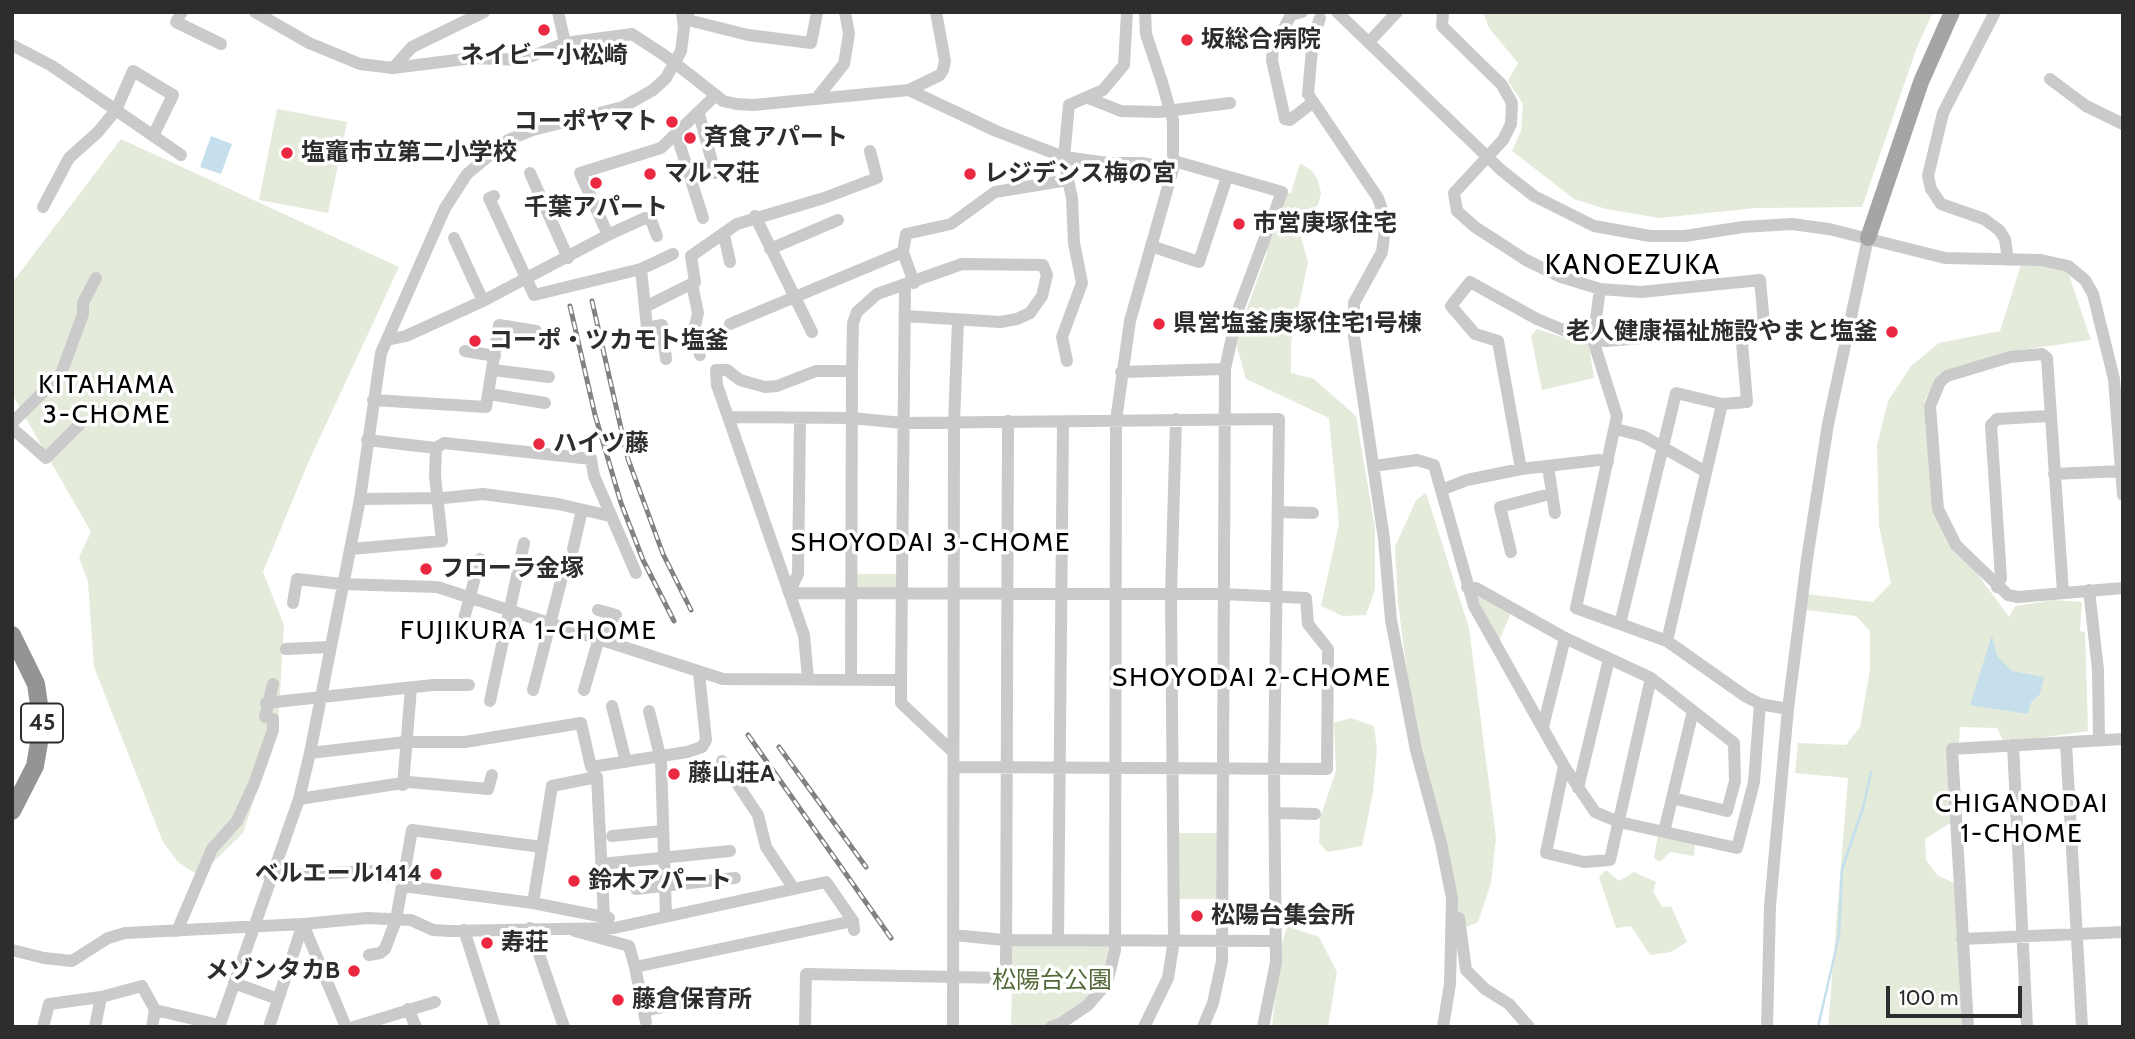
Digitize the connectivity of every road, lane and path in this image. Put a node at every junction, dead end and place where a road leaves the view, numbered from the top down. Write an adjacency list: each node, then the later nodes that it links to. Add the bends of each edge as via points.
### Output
1 (182, 12): 20 (street, via 176,22)
2 (255, 12): 22 (street, via 309,43 360,64)
3 (484, 12): 22 (street, via 412,47)
4 (558, 12): 19 (street)
5 (845, 12): 27 (street, via 849,34 845,64)
6 (936, 12): 24 (street, via 943,70)
7 (1127, 12): 26 (street, via 1124,65 1103,90)
8 (1145, 12): 39 (street, bridge, via 1146,34 1173,121)
9 (1302, 12): 29 (street, via 1291,15 1273,48 1272,60 1286,119)
10 (1337, 12): 18 (street)
11 (1397, 12): 18 (street)
12 (1443, 12): 38 (street, via 1442,26 1502,85 1511,103 1508,131)
13 (1952, 12): 53 (main road, via 1921,82)
14 (1995, 12): 59 (street, via 1943,113 1928,176 1941,204 1984,219 1999,230)
15 (817, 13): 16 (street, via 811,43 748,36)
16 (685, 15): 76 (street, via 681,51 666,78 653,90 623,107 521,135 487,155 467,174 445,208)
17 (1315, 18): 29 (street, via 1308,72)
18 (1369, 42): 38 (street)
19 (565, 43): 22 (street, via 522,60 473,58); 25 (street, bridge, via 632,34)
20 (221, 44)
21 (12, 45): 30 (street)
22 (393, 68)
23 (2050, 79): 32 (street, via 2086,106)
24 (909, 90): 27 (street); 37 (street)
25 (716, 95): 27 (street, via 723,101 753,105); 31 (street)
26 (1088, 98): 28 (street, via 1121,111 1159,112); 37 (street, via 1069,105)
27 (816, 99)
28 (1230, 103)
29 (1312, 103): 112 (street, via 1384,209 1382,252 1356,296 1353,311)
30 (116, 110): 33 (street); 33 (street, via 133,71 173,95); 45 (street, via 69,158)
31 (699, 114): 34 (street); 41 (street)
32 (2123, 124)
33 (153, 136): 36 (street)
34 (677, 136): 47 (street); 49 (street, via 661,148 580,173)
35 (870, 152): 46 (street, via 877,178)
36 (181, 155)
37 (1064, 157): 39 (street); 43 (street)
38 (1487, 157): 53 (street, via 1555,209 1617,232 1685,236 1793,224); 66 (street, via 1454,193 1457,211 1494,242 1526,260)
39 (1173, 165): 42 (street); 54 (street)
40 (530, 173): 58 (street)
41 (715, 173)
42 (1227, 177): 54 (street, via 1199,262); 83 (street, via 1282,192 1238,310)
43 (1068, 180): 56 (street, via 995,192 951,224 906,234); 82 (street, via 1082,284 1062,337)
44 (494, 196): 63 (street, via 489,198)
45 (43, 207)
46 (755, 216): 50 (street); 55 (street)
47 (703, 218)
48 (838, 220): 55 (street)
49 (608, 235): 51 (street, via 645,218 651,220); 58 (street)
50 (723, 235): 60 (street); 64 (street, via 691,256)
51 (657, 236)
52 (454, 238): 68 (street)
53 (1868, 239): 59 (street, via 1945,258); 180 (street, via 1828,424)
54 (1151, 246): 86 (street)
55 (770, 249): 67 (street)
56 (903, 252): 65 (street); 67 (street)
57 (673, 254): 61 (street)
58 (568, 258): 63 (street)
59 (2008, 260): 88 (street, via 2055,262 2085,280)
60 (730, 262)
61 (641, 269): 63 (street, via 540,296 534,295); 69 (street)
62 (96, 278): 101 (street, via 83,303 61,374)
63 (525, 279): 68 (street)
64 (692, 284): 69 (street); 79 (street)
65 (909, 285): 70 (street); 71 (street, via 962,264 1043,265 1047,275 1042,296 1030,313 1000,322); 85 (street, via 877,294 857,312)
66 (1600, 289): 73 (street, via 1642,292 1760,280 1764,324); 77 (street)
67 (794, 297): 72 (street); 75 (street)
68 (483, 301): 76 (street)
69 (645, 307): 81 (street, via 647,328 662,325)
70 (906, 316): 71 (street); 104 (street)
71 (958, 321): 102 (street)
72 (730, 324)
73 (1741, 330): 77 (street); 92 (street, via 1747,402)
74 (536, 331): 80 (street, via 499,325)
75 (812, 332)
76 (387, 340): 90 (street)
77 (1593, 340): 107 (street, via 1617,416); 114 (street, via 1536,319 1470,282 1451,306 1475,334 1499,341)
78 (464, 351): 80 (street)
79 (701, 355)
80 (495, 356): 84 (street)
81 (666, 359)
82 (1067, 361)
83 (1225, 369): 86 (street); 98 (street)
84 (493, 370): 87 (street); 89 (street)
85 (852, 371): 93 (street, via 816,371 765,387 740,380 727,370 716,370); 96 (street)
86 (1121, 372): 99 (street)
87 (549, 377)
88 (2119, 378): 115 (street)
89 (489, 394): 90 (street, via 486,407); 91 (street)
90 (373, 400): 108 (street)
91 (545, 402)
92 (1722, 404): 109 (street, via 1676,393); 116 (street)
93 (730, 416): 95 (street); 141 (street)
94 (2049, 416): 117 (street); 137 (street, via 1997,419 1991,425 2001,578); 137 (street, via 2047,358 2042,354 2010,356 1947,376 1932,397 1938,509 1956,545)
95 (800, 418): 96 (street); 141 (street, via 798,574)
96 (852, 418): 104 (street); 142 (street)
97 (1176, 419): 98 (street); 99 (street); 145 (street)
98 (1227, 419): 124 (street, via 1279,419); 146 (street)
99 (1116, 420): 103 (street); 149 (street)
100 (1008, 421): 102 (street); 103 (street); 143 (street)
101 (12, 422)
102 (954, 422): 104 (street); 148 (street)
103 (1063, 422): 144 (street)
104 (902, 423): 147 (street)
105 (79, 425): 106 (street, via 46,458)
106 (12, 428)
107 (1616, 429): 109 (street); 111 (street)
108 (366, 440): 110 (street); 122 (street)
109 (1662, 446): 116 (street); 156 (street)
110 (436, 448): 121 (street); 127 (street, via 444,443 591,459)
111 (1608, 462): 113 (street); 156 (street, via 1576,608)
112 (1374, 466): 118 (street, via 1432,462); 224 (street, via 1391,620)
113 (1548, 466): 114 (street); 119 (street)
114 (1521, 469): 118 (street)
115 (2121, 471): 117 (street); 120 (street)
116 (1706, 472): 161 (street)
117 (2054, 474): 140 (street)
118 (1441, 490): 136 (street)
119 (1550, 494): 126 (street); 131 (street, via 1500,507)
120 (2123, 495)
121 (438, 498): 122 (street); 123 (street, via 483,494); 129 (street, via 442,541)
122 (360, 499): 129 (street)
123 (582, 510): 127 (street); 130 (street)
124 (1279, 512): 125 (street); 150 (street)
125 (1313, 513)
126 (1555, 513)
127 (610, 516): 134 (street)
128 (524, 543): 154 (street)
129 (351, 549): 135 (street)
130 (573, 549)
131 (1511, 552)
132 (480, 559): 151 (street)
133 (566, 562): 155 (street)
134 (636, 573)
135 (341, 584): 151 (street, via 438,587); 152 (street, via 297,579); 162 (street)
136 (1467, 587): 160 (street); 183 (street, via 1489,637)
137 (1997, 587): 140 (street, via 2018,597)
138 (2123, 588): 139 (street)
139 (2089, 590): 140 (street); 185 (street, via 2098,670)
140 (2063, 592)
141 (789, 593): 142 (street); 166 (street, via 804,635)
142 (850, 594): 147 (street); 168 (street)
143 (1008, 594): 144 (street); 148 (street); 196 (street)
144 (1062, 594): 149 (street); 197 (street)
145 (1171, 594): 146 (street); 149 (street); 198 (street)
146 (1223, 594): 150 (street); 199 (street)
147 (900, 595): 148 (street); 169 (street)
148 (954, 595): 189 (street)
149 (1115, 595): 200 (street)
150 (1276, 595): 201 (street); 201 (street, via 1306,598 1308,624 1328,649 1327,769)
151 (471, 598): 154 (street); 157 (street)
152 (293, 603)
153 (598, 610): 159 (street, via 616,615)
154 (509, 611): 155 (street); 176 (street)
155 (549, 623): 159 (street); 173 (street)
156 (1620, 624): 161 (street)
157 (461, 630)
158 (12, 635): 207 (highway, 45, via 36,684 42,725 35,766)
159 (598, 638): 165 (street); 174 (street)
160 (1565, 638): 164 (street); 183 (street)
161 (1667, 641): 178 (street)
162 (329, 647): 163 (street); 175 (street)
163 (286, 649)
164 (1609, 659): 167 (street); 204 (street)
165 (699, 673): 166 (street, via 723,679); 191 (street, via 706,740 694,750)
166 (808, 678): 168 (street)
167 (1651, 678): 182 (street); 210 (street)
168 (851, 679): 169 (street)
169 (901, 680): 189 (street, via 901,703)
170 (273, 684): 177 (street)
171 (470, 685): 172 (street)
172 (411, 688): 175 (street); 186 (street)
173 (533, 690)
174 (584, 690)
175 (320, 699): 177 (street); 190 (street)
176 (490, 701)
177 (267, 703): 235 (street, via 265,717 273,719 273,730 254,785 237,821 212,849)
178 (1760, 704): 180 (street); 212 (street, via 1754,782 1737,848)
179 (612, 706): 193 (street)
180 (1788, 709): 276 (street, via 1770,906)
181 (649, 711): 191 (street)
182 (1693, 711): 206 (street); 206 (street, via 1734,743 1735,781 1727,811)
183 (1543, 727): 194 (street)
184 (2123, 738): 185 (street)
185 (2099, 740): 187 (street)
186 (405, 742): 190 (street); 193 (street, via 465,742 581,723 591,767); 203 (street)
187 (2066, 743): 188 (street); 237 (street)
188 (2013, 745): 239 (street); 240 (street, via 1952,749)
189 (953, 752): 195 (street)
190 (310, 753): 205 (street)
191 (659, 756): 193 (street); 211 (street)
192 (722, 761): 223 (street, via 758,815 766,847)
193 (626, 762)
194 (1564, 766): 204 (street); 210 (street, via 1546,853 1584,862 1610,860)
195 (954, 767): 196 (street); 238 (street)
196 (1006, 768): 197 (street); 241 (street)
197 (1059, 768): 200 (street); 242 (street)
198 (1171, 768): 199 (street); 200 (street); 244 (street)
199 (1223, 768): 201 (street); 245 (street)
200 (1115, 769): 243 (street)
201 (1274, 769): 208 (street)
202 (492, 775): 203 (street, via 488,789)
203 (403, 785): 205 (street)
204 (1578, 788): 210 (street, via 1595,811)
205 (299, 799): 218 (street)
206 (1672, 799): 212 (street)
207 (12, 811)
208 (1274, 813): 209 (street); 246 (street)
209 (1315, 814)
210 (1619, 822): 212 (street)
211 (662, 831): 213 (street); 216 (street)
212 (1664, 832)
213 (612, 836)
214 (542, 848): 217 (street, via 552,786 597,777); 220 (street, via 412,830); 225 (street)
215 (730, 851): 216 (street)
216 (663, 859): 217 (street); 221 (street)
217 (601, 864): 226 (street)
218 (269, 876): 220 (street, via 373,871); 230 (street)
219 (735, 878): 221 (street)
220 (403, 883): 225 (street); 228 (street)
221 (664, 886): 222 (street); 227 (street)
222 (636, 888)
223 (794, 889): 227 (street); 249 (street, via 826,882 853,925)
224 (1451, 898): 274 (street, via 1450,985); 275 (street, via 1460,920 1466,970 1478,984 1509,1004)
225 (533, 904): 226 (street)
226 (604, 916): 231 (street)
227 (666, 916): 231 (street)
228 (396, 920): 229 (street, via 350,918); 234 (street, via 411,920 433,930); 248 (street, via 385,948)
229 (303, 924): 230 (street); 254 (street); 264 (street)
230 (255, 925): 235 (street); 251 (street)
231 (624, 925): 233 (street)
232 (530, 928): 233 (street); 234 (street); 268 (street)
233 (573, 928): 249 (street, via 577,934 629,946)
234 (464, 930): 267 (street)
235 (177, 931): 247 (street, via 108,937 72,961)
236 (2123, 932): 237 (street)
237 (2076, 933): 239 (street); 279 (street)
238 (953, 935): 241 (street); 250 (street)
239 (2023, 936): 240 (street); 278 (street)
240 (1962, 939): 277 (street)
241 (1005, 940): 242 (street); 250 (street, via 1006,978)
242 (1058, 940): 243 (street)
243 (1115, 940): 244 (street); 260 (street, via 1107,983)
244 (1174, 940): 245 (street); 271 (street, via 1168,978)
245 (1223, 941): 246 (street); 272 (street, via 1219,982)
246 (1275, 941): 273 (street, via 1273,986)
247 (12, 950)
248 (369, 954)
249 (635, 967): 252 (street, via 645,1016)
250 (953, 978): 269 (street, via 806,974); 270 (street)
251 (234, 983): 254 (street); 258 (street)
252 (726, 994)
253 (102, 997): 257 (street, via 142,986); 261 (street, via 49,1004); 262 (street)
254 (278, 999): 259 (street)
255 (435, 1002): 256 (street)
256 (408, 1009): 265 (street); 266 (street)
257 (155, 1010): 258 (street); 263 (street)
258 (219, 1026)
259 (270, 1026)
260 (1058, 1026)
261 (43, 1027)
262 (95, 1027)
263 (152, 1027)
264 (346, 1027)
265 (354, 1027)
266 (416, 1027)
267 (495, 1027)
268 (564, 1027)
269 (804, 1027)
270 (953, 1027)
271 (1144, 1027)
272 (1203, 1027)
273 (1263, 1027)
274 (1443, 1027)
275 (1529, 1027)
276 (1768, 1027)
277 (1968, 1027)
278 (2026, 1027)
279 (2081, 1027)

